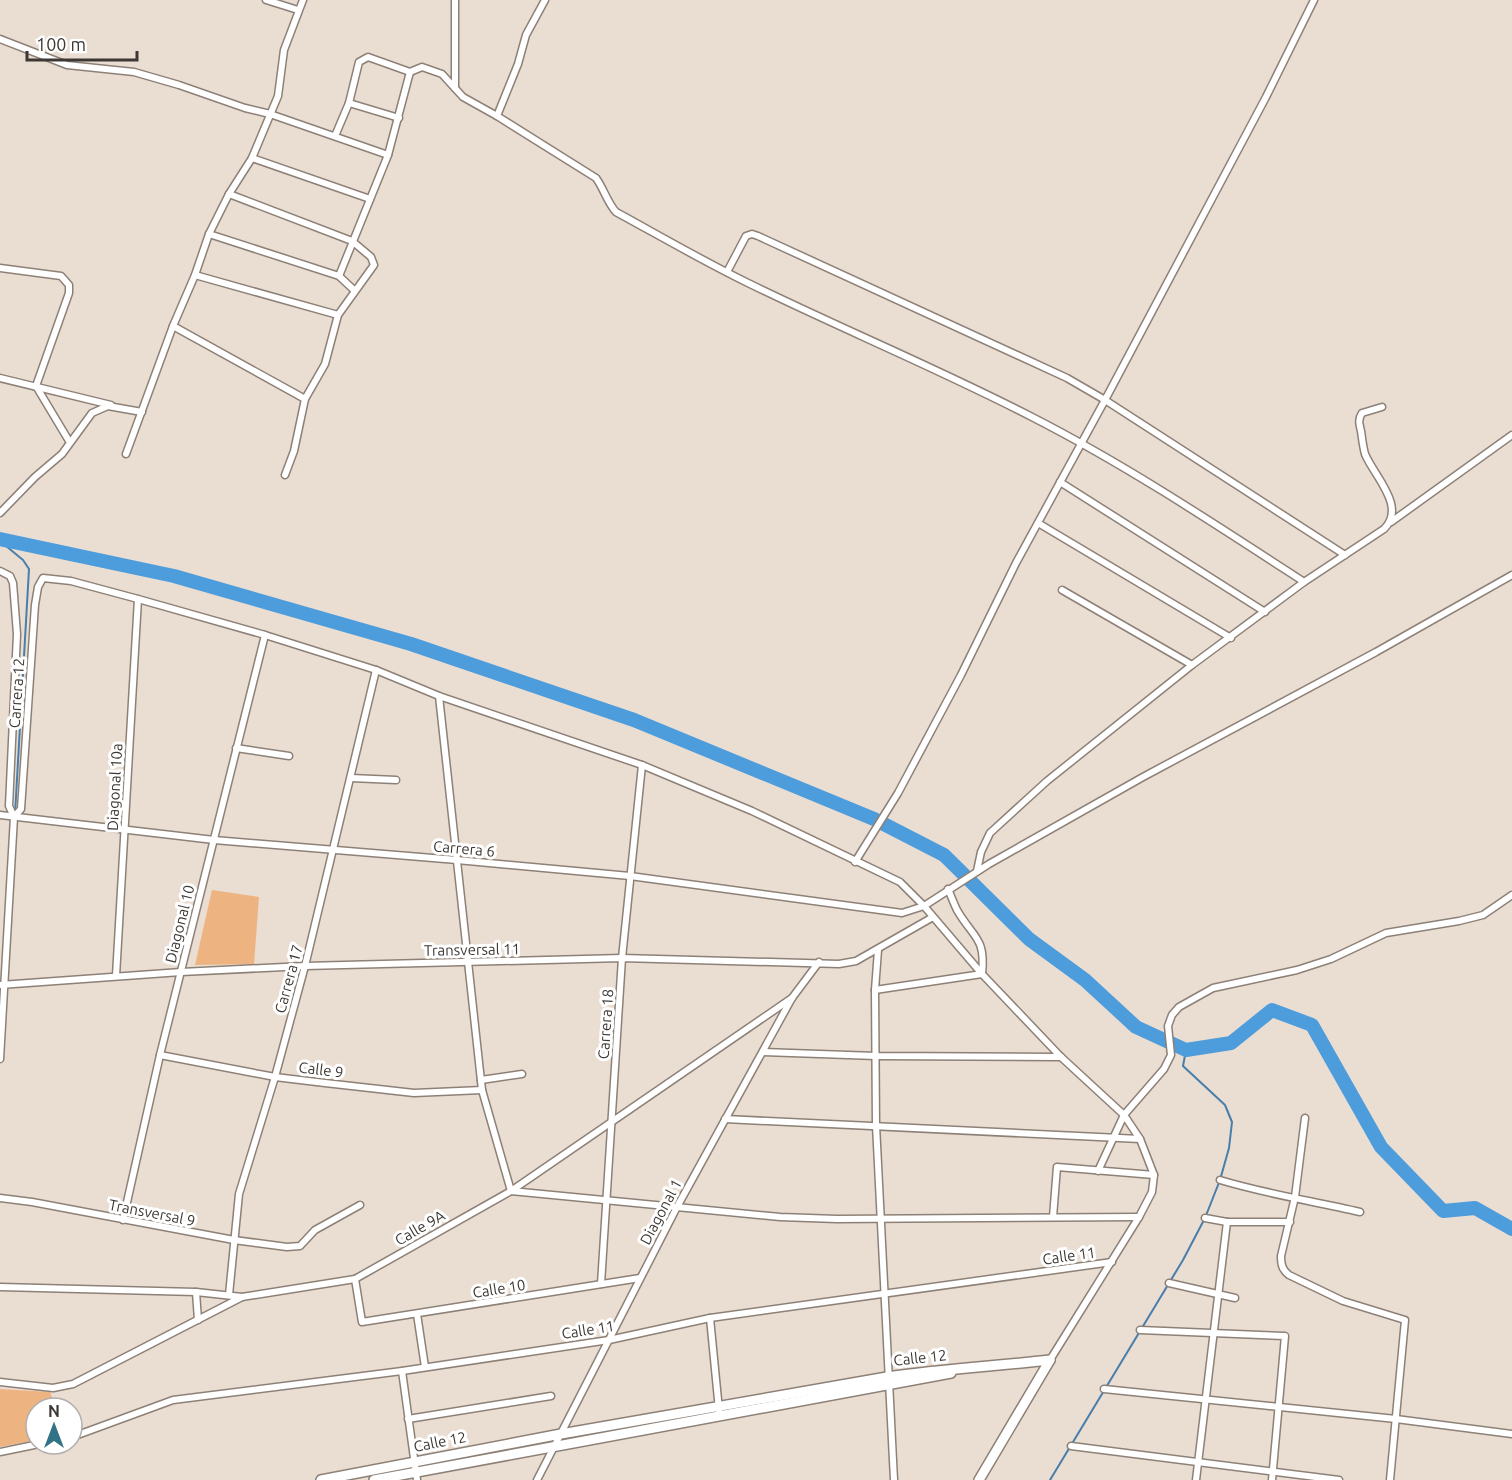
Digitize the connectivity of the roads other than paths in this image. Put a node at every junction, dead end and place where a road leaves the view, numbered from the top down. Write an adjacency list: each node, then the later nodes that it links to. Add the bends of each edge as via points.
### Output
1 (266, 0): 6 (street)
2 (303, 0): 6 (street)
3 (455, 0): 9 (street)
4 (545, 0): 12 (street, via 526,35)
5 (1314, 0): 31 (street)
6 (298, 10): 11 (street, via 284,50 278,96)
7 (0, 39): 11 (street, via 67,65 134,72)
8 (410, 72): 9 (street, via 422,67 442,74); 10 (street, via 362,58); 13 (street)
9 (455, 88): 12 (street, via 463,97)
10 (349, 103): 13 (street); 14 (street)
11 (270, 114): 14 (street); 16 (street)
12 (497, 116): 22 (street, via 596,178 616,212)
13 (399, 118): 15 (street)
14 (335, 136): 15 (street)
15 (388, 155): 18 (street)
16 (252, 158): 17 (street); 18 (street)
17 (229, 194): 19 (street); 20 (street)
18 (370, 199): 20 (street)
19 (208, 234): 23 (street); 24 (street)
20 (352, 241): 24 (street); 25 (street, via 371,257 374,265)
21 (0, 268): 29 (street, via 61,276 69,285)
22 (727, 272): 31 (street, via 746,236 758,236 1067,378); 37 (street, via 923,363)
23 (195, 275): 26 (street); 27 (street)
24 (339, 276): 25 (street)
25 (355, 291): 26 (street)
26 (338, 315): 30 (street, via 325,364)
27 (173, 326): 30 (street); 34 (street)
28 (0, 378): 29 (street)
29 (36, 386): 32 (street); 36 (street)
30 (305, 399): 39 (street)
31 (1105, 400): 37 (street); 44 (street)
32 (111, 406): 34 (street); 36 (street, via 92,413)
33 (1382, 407): 42 (street, via 1362,413 1359,421 1366,454 1386,488)
34 (142, 412): 38 (street)
35 (1512, 435): 42 (street)
36 (69, 441): 41 (street, via 62,454)
37 (1081, 444): 40 (street); 47 (street)
38 (126, 454)
39 (285, 475)
40 (1060, 482): 43 (street); 50 (street)
41 (0, 513)
42 (1391, 522): 44 (street)
43 (1038, 523): 52 (street); 67 (street, via 898,793)
44 (1345, 555): 47 (street)
45 (0, 571): 62 (street, Carrera 12, via 10,576 13,583 17,628 9,806)
46 (1512, 574): 68 (street)
47 (1304, 582): 50 (street)
48 (1062, 590): 53 (street)
49 (138, 599): 51 (street); 62 (street, Carrera 12, via 71,581 44,578 38,587 21,809); 63 (street, Diagonal 10a)
50 (1265, 612): 52 (street)
51 (265, 635): 54 (street); 56 (street, Diagonal 10)
52 (1231, 638): 53 (street)
53 (1192, 665): 68 (street, via 1047,781 990,833)
54 (376, 670): 55 (street); 59 (street, Carrera 17)
55 (439, 696): 58 (street); 66 (street)
56 (236, 748): 57 (street); 64 (street, Diagonal 10)
57 (289, 756)
58 (642, 765): 67 (street, via 752,811); 69 (street, Carrera 18)
59 (351, 778): 60 (street); 65 (street, Carrera 17)
60 (396, 780)
61 (0, 815): 62 (street, Carrera 6)
62 (14, 817): 63 (street, Carrera 6); 82 (street)
63 (124, 829): 64 (street, Carrera 6); 81 (street, Diagonal 10a)
64 (214, 840): 65 (street, Carrera 6); 79 (street, Diagonal 10)
65 (333, 849): 66 (street, Carrera 6); 78 (street, Carrera 17)
66 (457, 860): 69 (street, Carrera 6); 77 (street)
67 (855, 862): 72 (street, via 900,882)
68 (977, 871): 70 (street)
69 (630, 876): 72 (street, Carrera 6, via 902,913); 75 (street, Carrera 18)
70 (948, 889): 72 (street); 80 (street, via 958,911 978,937)
71 (1512, 895): 94 (street, via 1483,915 1386,933 1331,959 1213,988 1196,996 1172,1016 1168,1026 1171,1055)
72 (924, 906): 73 (street)
73 (933, 917): 74 (street, Transversal 11); 80 (street)
74 (878, 950): 76 (street, Transversal 11, via 856,961); 83 (street)
75 (622, 958): 76 (street, Transversal 11); 77 (street, Transversal 11); 97 (street, Carrera 18)
76 (819, 962): 84 (street, Diagonal 1)
77 (469, 963): 78 (street, Transversal 11); 92 (street)
78 (305, 966): 79 (street, Transversal 11); 91 (street, Carrera 17)
79 (181, 972): 81 (street, Transversal 11); 86 (street, Diagonal 10)
80 (982, 974): 83 (street); 88 (street)
81 (116, 976): 82 (street, Transversal 11)
82 (2, 985): 89 (street)
83 (875, 990): 87 (street)
84 (792, 998): 85 (street, Diagonal 1); 97 (street, Calle 9A)
85 (762, 1052): 87 (street); 96 (street, Diagonal 1)
86 (160, 1055): 91 (street, Calle 9); 115 (street, Diagonal 10)
87 (876, 1056): 88 (street); 98 (street)
88 (1061, 1057): 94 (street)
89 (0, 1059)
90 (522, 1074): 92 (street)
91 (275, 1077): 93 (street, Calle 9, via 414,1093); 118 (street, Carrera 17, via 239,1194)
92 (481, 1080): 93 (street)
93 (482, 1089): 104 (street)
94 (1124, 1115): 99 (street); 100 (street)
95 (1305, 1118): 105 (street)
96 (725, 1119): 98 (street); 109 (street, Diagonal 1)
97 (612, 1122): 104 (street, Calle 9A); 107 (street, Carrera 18)
98 (876, 1125): 99 (street); 113 (street)
99 (1112, 1138): 100 (street); 101 (street)
100 (1140, 1139): 102 (street)
101 (1098, 1172): 102 (street); 111 (street, via 1057,1167)
102 (1154, 1175): 112 (street, via 1152,1192)
103 (1220, 1180): 105 (street, via 1254,1191)
104 (511, 1191): 107 (street); 121 (street, Calle 9A)
105 (1295, 1197): 110 (street); 117 (street)
106 (0, 1198): 115 (street, Transversal 9)
107 (606, 1200): 109 (street); 123 (street, Carrera 18)
108 (360, 1204): 118 (street, Transversal 9, via 315,1230 300,1246)
109 (676, 1207): 113 (street, via 780,1217); 120 (street, Diagonal 1)
110 (1360, 1212)
111 (1053, 1216): 112 (street); 113 (street)
112 (1139, 1217): 119 (street)
113 (880, 1218): 126 (street)
114 (1205, 1218): 116 (street)
115 (123, 1220): 118 (street, Transversal 9)
116 (1227, 1222): 117 (street); 128 (street)
117 (1290, 1222): 148 (street, via 1281,1256 1284,1272 1343,1301 1405,1320)
118 (234, 1240): 127 (street, Carrera 17)
119 (1112, 1262): 126 (street, Calle 11); 137 (street)
120 (640, 1278): 123 (street, Calle 10); 136 (street, Diagonal 1)
121 (355, 1279): 129 (street, Calle 9A); 131 (street, Calle 10, via 362,1322)
122 (1169, 1283): 128 (street)
123 (601, 1284): 131 (street, Calle 10)
124 (0, 1287): 125 (street, Calle 9A)
125 (196, 1292): 127 (street, Calle 9A); 133 (street)
126 (884, 1294): 132 (street, Calle 11); 140 (street)
127 (229, 1295): 129 (street, Calle 9A)
128 (1218, 1295): 130 (street); 135 (street)
129 (242, 1297): 133 (street)
130 (1235, 1298)
131 (417, 1314): 138 (street)
132 (710, 1318): 136 (street, Calle 11); 146 (street)
133 (198, 1320): 141 (street, via 73,1384 54,1388)
134 (1140, 1330): 135 (street)
135 (1213, 1334): 144 (street); 145 (street, via 1285,1336)
136 (609, 1340): 138 (street, Calle 11); 150 (street, Diagonal 1)
137 (1050, 1360): 140 (street, Calle 12, via 935,1370); 163 (street)
138 (425, 1367): 139 (street, Calle 11)
139 (402, 1371): 147 (street); 149 (street, Calle 11, via 173,1400)
140 (888, 1381): 146 (street, Calle 12); 162 (street)
141 (0, 1383)
142 (1104, 1389): 144 (street)
143 (551, 1396): 147 (street)
144 (1205, 1401): 145 (street); 156 (street)
145 (1278, 1408): 148 (street); 158 (street)
146 (719, 1411): 150 (street, Calle 12); 154 (street, Calle 12)
147 (408, 1419): 157 (street)
148 (1396, 1419): 151 (street); 167 (street)
149 (84, 1433)
150 (561, 1434): 154 (street, Diagonal 1); 157 (street, Calle 12)
151 (1512, 1434)
152 (1071, 1446): 156 (street)
153 (24, 1447): 155 (street)
154 (554, 1447): 157 (street, Calle 12); 161 (street, Diagonal 1)
155 (0, 1452)
156 (1197, 1463): 158 (street); 164 (street)
157 (415, 1472): 159 (street, Calle 12); 160 (street, Calle 12)
158 (1272, 1472): 165 (street); 166 (street)
159 (321, 1480)
160 (378, 1480)
161 (537, 1480)
162 (894, 1480)
163 (979, 1480)
164 (1196, 1480)
165 (1272, 1480)
166 (1339, 1480)
167 (1390, 1480)

